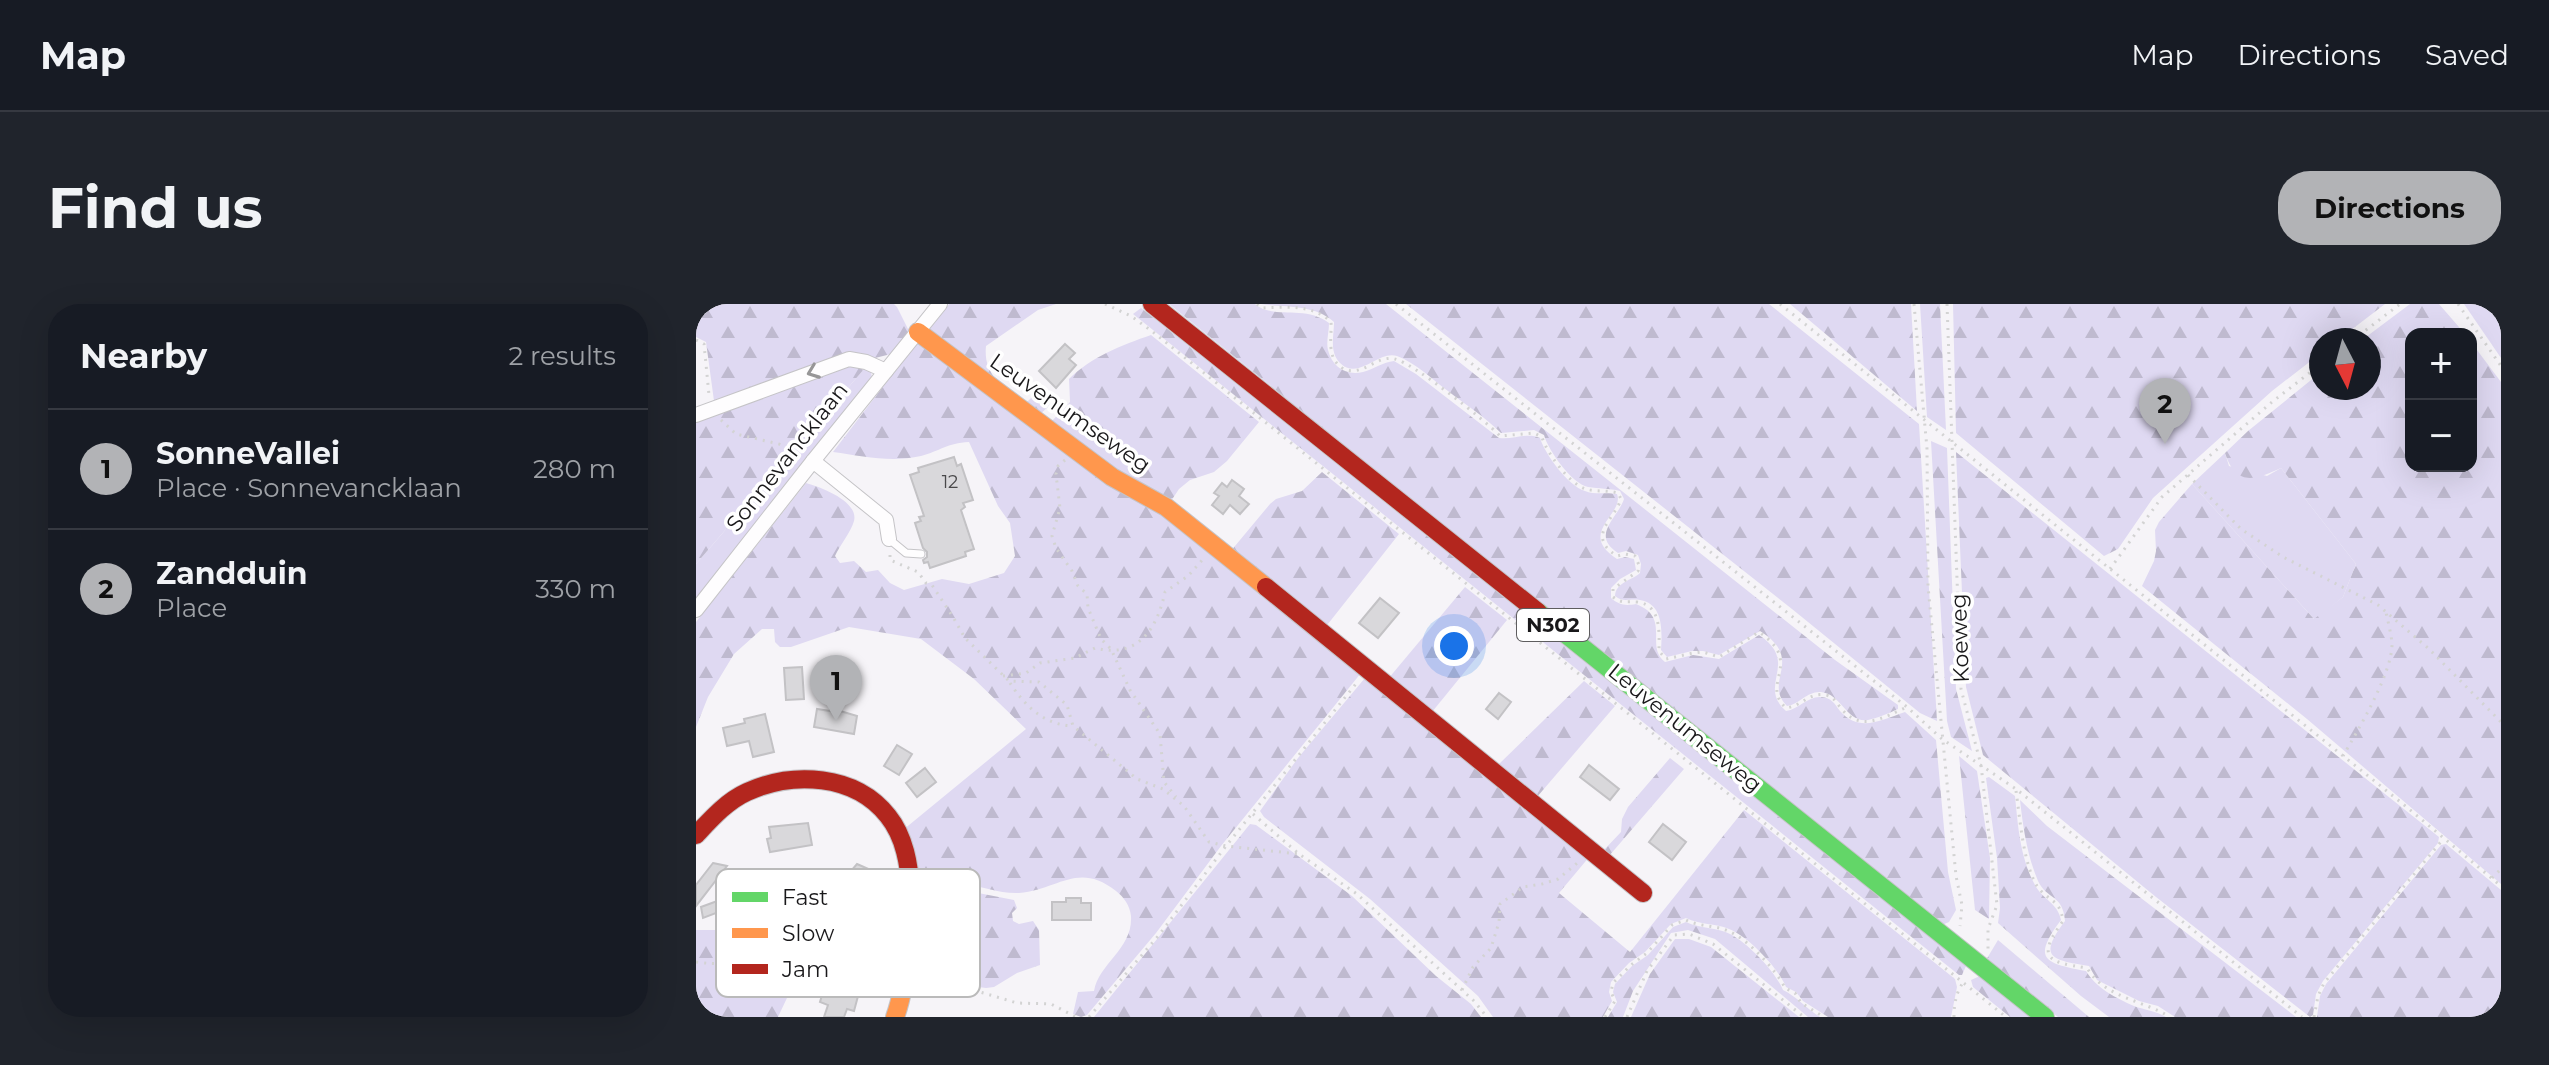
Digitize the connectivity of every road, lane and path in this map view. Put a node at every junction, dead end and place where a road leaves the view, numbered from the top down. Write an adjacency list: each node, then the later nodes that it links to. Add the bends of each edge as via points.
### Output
1 (940, 304): 12 (street, Sonnevancklaan)
2 (1105, 304): 70 (path, Leuvenumseweg, via 1153,332)
3 (1152, 304): 53 (street, Leuvenumseweg / N302)
4 (1257, 304): 34 (path, via 1308,308 1324,315 1331,322 1329,347 1343,368 1361,370 1394,358 1500,436 1542,437 1549,454 1579,485 1618,493 1619,508 1604,528 1604,541 1617,556 1635,556 1639,565 1613,589 1613,597 1646,605 1655,613 1659,651 1666,659 1703,652 1719,657 1759,632 1781,658 1776,692 1786,708 1823,695 1834,698 1859,722)
5 (1396, 304): 34 (path)
6 (1780, 304): 19 (path)
7 (1914, 304): 19 (path, Koeweg)
8 (1947, 304): 20 (path, Koeweg)
9 (2400, 304): 11 (path)
10 (2458, 304): 14 (path)
11 (2369, 328)
12 (918, 332): 15 (street, Sonnevancklaan); 21 (street, Leuvenumseweg)
13 (696, 340): 17 (path, via 704,344)
14 (2501, 366)
15 (886, 371): 17 (street, Sonnevancklaan, one-way to 17, via 849,359); 22 (street, Sonnevancklaan)
16 (2309, 373): 23 (path)
17 (715, 409): 18 (street, Sonnevancklaan); 22 (path, via 736,434 779,444)
18 (696, 415)
19 (1925, 422): 20 (path); 37 (path, Koeweg, via 1928,586)
20 (1952, 443): 27 (path); 39 (path, Koeweg, via 1961,689)
21 (1074, 449): 25 (street, Leuvenumseweg, via 1166,507); 30 (path, via 1058,466 1060,508 1052,536 1087,594 1101,639)
22 (813, 461): 24 (street, via 886,520); 28 (street, Sonnevancklaan)
23 (2188, 475): 27 (path, via 2162,497); 29 (path, via 2241,529)
24 (889, 539): 26 (lane, via 906,553); 32 (path, via 890,560 918,572 932,585 965,638)
25 (1214, 546): 30 (path, via 1188,576 1165,592 1160,616 1146,637 1127,648); 31 (street, Leuvenumseweg)
26 (921, 554)
27 (2110, 569): 38 (path)
28 (696, 610)
29 (2386, 612): 35 (path); 38 (path, via 2392,646 2372,704)
30 (1111, 649): 32 (path, via 1095,648); 41 (path, via 1130,690 1160,734 1164,782)
31 (1368, 668): 42 (path); 46 (street, Leuvenumseweg)
32 (1003, 676): 33 (path)
33 (1009, 681): 36 (path, via 1037,714); 36 (path, via 1039,682 1067,705)
34 (1907, 707): 37 (path)
35 (2501, 722)
36 (1073, 726): 41 (path, via 1137,779)
37 (1942, 739): 39 (path); 53 (path, Koeweg, via 1962,905)
38 (2343, 756): 44 (path)
39 (1981, 765): 40 (path); 56 (path, Koeweg, via 1997,905 1988,929 1988,950)
40 (2016, 789): 72 (path, via 2022,839 2037,886 2062,912 2063,921 2047,950 2051,959 2087,968 2096,982); 73 (path)
41 (1181, 803): 45 (path, via 1209,842)
42 (1253, 814): 45 (path); 47 (path)
43 (696, 835): 48 (street, via 724,806 749,791 796,778 820,778 848,786 882,807 899,833)
44 (2444, 838): 50 (path); 74 (path, via 2324,983)
45 (1226, 846): 47 (path); 63 (path)
46 (1590, 850): 52 (street, Leuvenumseweg); 58 (path, via 1558,879 1523,887 1500,904 1491,948 1473,967)
47 (1299, 854): 58 (path, via 1357,894)
48 (908, 869)
49 (2501, 869): 50 (path)
50 (2491, 879): 51 (path)
51 (2501, 886)
52 (1643, 893)
53 (1955, 945): 56 (street, Leuvenumseweg / N302)
54 (696, 962): 55 (path)
55 (716, 963)
56 (1978, 963): 71 (street, Leuvenumseweg / N302)
57 (1959, 988): 69 (path)
58 (1462, 990): 64 (path)
59 (980, 992): 62 (path, via 1017,1003 1051,1004)
60 (901, 997): 61 (street)
61 (895, 1017)
62 (1076, 1017)
63 (1089, 1017)
64 (1487, 1017)
65 (1605, 1017): 68 (path, via 1615,1001 1613,983 1672,925 1686,920 1729,931 1779,975 1801,1003)
66 (1627, 1017): 67 (path, via 1647,971 1674,935 1689,934 1713,944)
67 (1804, 1017)
68 (1824, 1017)
69 (1954, 1017)
70 (2006, 1017)
71 (2045, 1017)
72 (2170, 1017)
73 (2302, 1017)
74 (2314, 1017)

